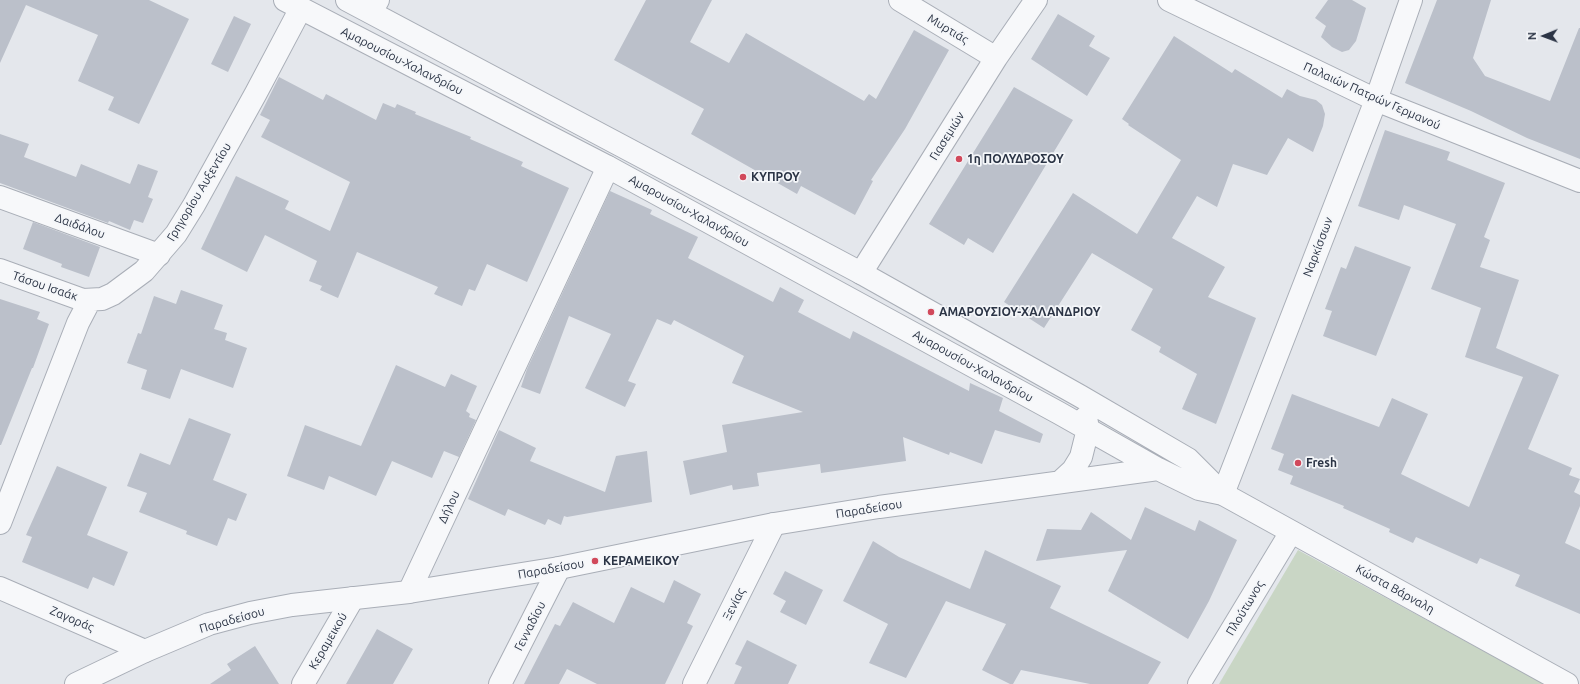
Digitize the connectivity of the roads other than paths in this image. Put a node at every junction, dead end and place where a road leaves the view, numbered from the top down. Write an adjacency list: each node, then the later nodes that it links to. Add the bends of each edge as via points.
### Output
1 (347, 0): 7 (street, Αμαρουσίου-Χαλανδρίου)
2 (900, 0): 8 (street, Μυρτιάς)
3 (1036, 0): 8 (street, Γιασεμιών)
4 (1169, 0): 9 (street, Παλαιών Πατρών Γερμανού)
5 (1411, 0): 9 (street, Ναρκίσσων)
6 (293, 4): 10 (street, Αμαρουσίου-Χαλανδρίου); 13 (street, Γρηγορίου Αυξεντίου, via 253,100 194,205)
7 (375, 6): 15 (street, Αμαρουσίου-Χαλανδρίου)
8 (996, 58): 15 (street, Γιασεμιών)
9 (1376, 100): 11 (street, Παλαιών Πατρών Γερμανού); 21 (street, Ναρκίσσων)
10 (608, 167): 18 (street, Αμαρουσίου-Χαλανδρίου); 27 (street, Δήλου)
11 (1580, 181)
12 (0, 197): 13 (street, Δαιδάλου)
13 (159, 255): 16 (street, Γρηγορίου Αυξεντίου, via 144,271 113,294 102,299)
14 (0, 270): 16 (street, Τάσου Ισαάκ, via 58,292)
15 (861, 273): 17 (street, Αμαρουσίου-Χαλανδρίου)
16 (90, 300): 22 (street, via 78,323)
17 (1080, 396): 18 (street); 21 (street, Κώστα Βάρναλη, via 1188,460)
18 (1088, 430): 19 (street, Κώστα Βάρναλη); 20 (street, via 1081,457 1073,470)
19 (1158, 469): 20 (street, Παραδείσου); 21 (street, Κώστα Βάρναλη, via 1199,489)
20 (1060, 482): 23 (street, Παραδείσου)
21 (1223, 494): 24 (street, Κώστα Βάρναλη)
22 (0, 523)
23 (774, 524): 25 (street, Παραδείσου); 33 (street, Ξενίας)
24 (1291, 532): 34 (street, Πλούτωνος); 35 (street, Κώστα Βάρναλη)
25 (559, 568): 27 (street, Παραδείσου); 32 (street, Γενναδίου)
26 (0, 588): 29 (street, Ζαγοράς)
27 (409, 592): 28 (street, Παραδείσου)
28 (353, 598): 29 (street, Παραδείσου, via 250,613 209,624); 31 (street, Κεραμεικού)
29 (145, 650): 30 (street, Παραδείσου)
30 (76, 684)
31 (303, 684)
32 (500, 684)
33 (694, 684)
34 (1199, 684)
35 (1567, 684)

